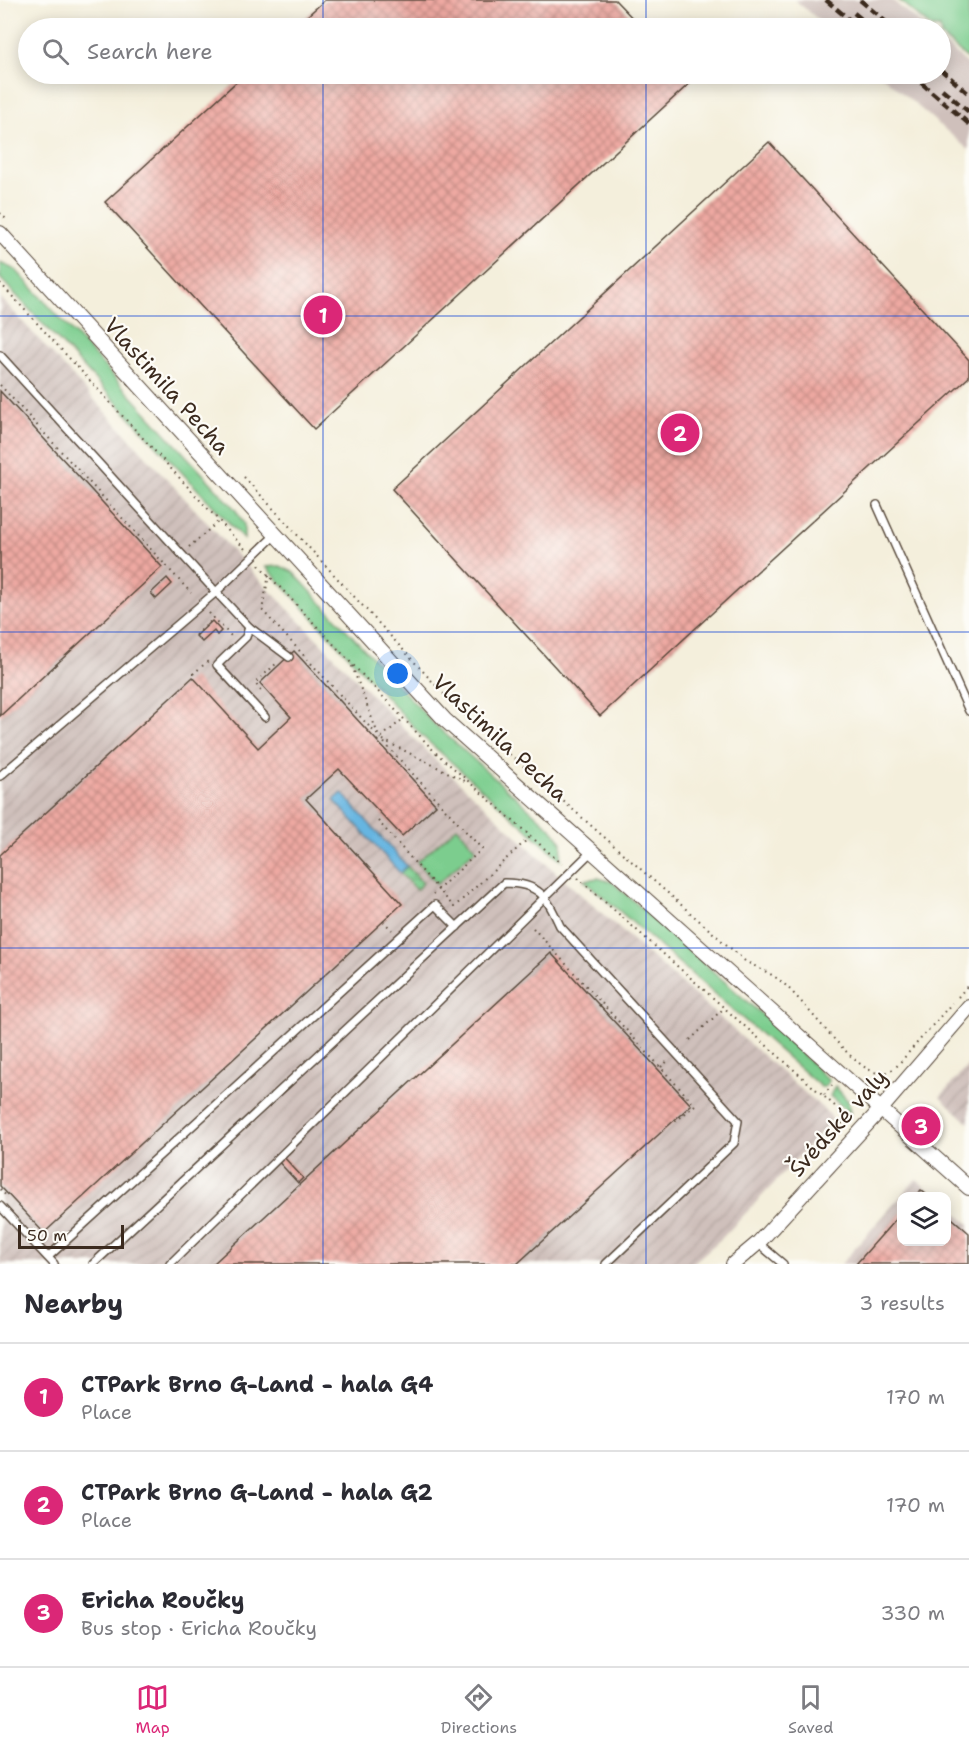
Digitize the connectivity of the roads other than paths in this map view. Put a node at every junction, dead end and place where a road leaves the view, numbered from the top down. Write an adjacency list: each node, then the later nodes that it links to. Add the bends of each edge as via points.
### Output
1 (4, 227): 4 (street, Vlastimila Pecha)
2 (0, 356): 5 (lane)
3 (877, 505): 8 (lane)
4 (274, 536): 5 (lane); 11 (street, Vlastimila Pecha, via 445,720)
5 (216, 592): 6 (lane); 10 (lane)
6 (249, 627): 7 (lane); 9 (lane, via 246,637 217,665)
7 (287, 656)
8 (969, 711)
9 (265, 717)
10 (0, 776)
11 (592, 850): 12 (lane); 15 (street, Vlastimila Pecha)
12 (546, 896): 13 (lane, via 524,883 504,883); 22 (lane); 23 (lane, via 560,926 738,1121 734,1143)
13 (457, 927): 19 (lane, via 435,905); 21 (lane)
14 (969, 1007): 15 (street, Švédské valy)
15 (882, 1108): 16 (street, Vlastimila Pecha); 18 (street, Švédské valy)
16 (969, 1188)
17 (0, 1206): 19 (lane)
18 (758, 1243): 24 (street, Švédské valy); 25 (lane)
19 (48, 1257): 20 (lane)
20 (54, 1264)
21 (93, 1264)
22 (170, 1264)
23 (606, 1264)
24 (733, 1264)
25 (783, 1264)

